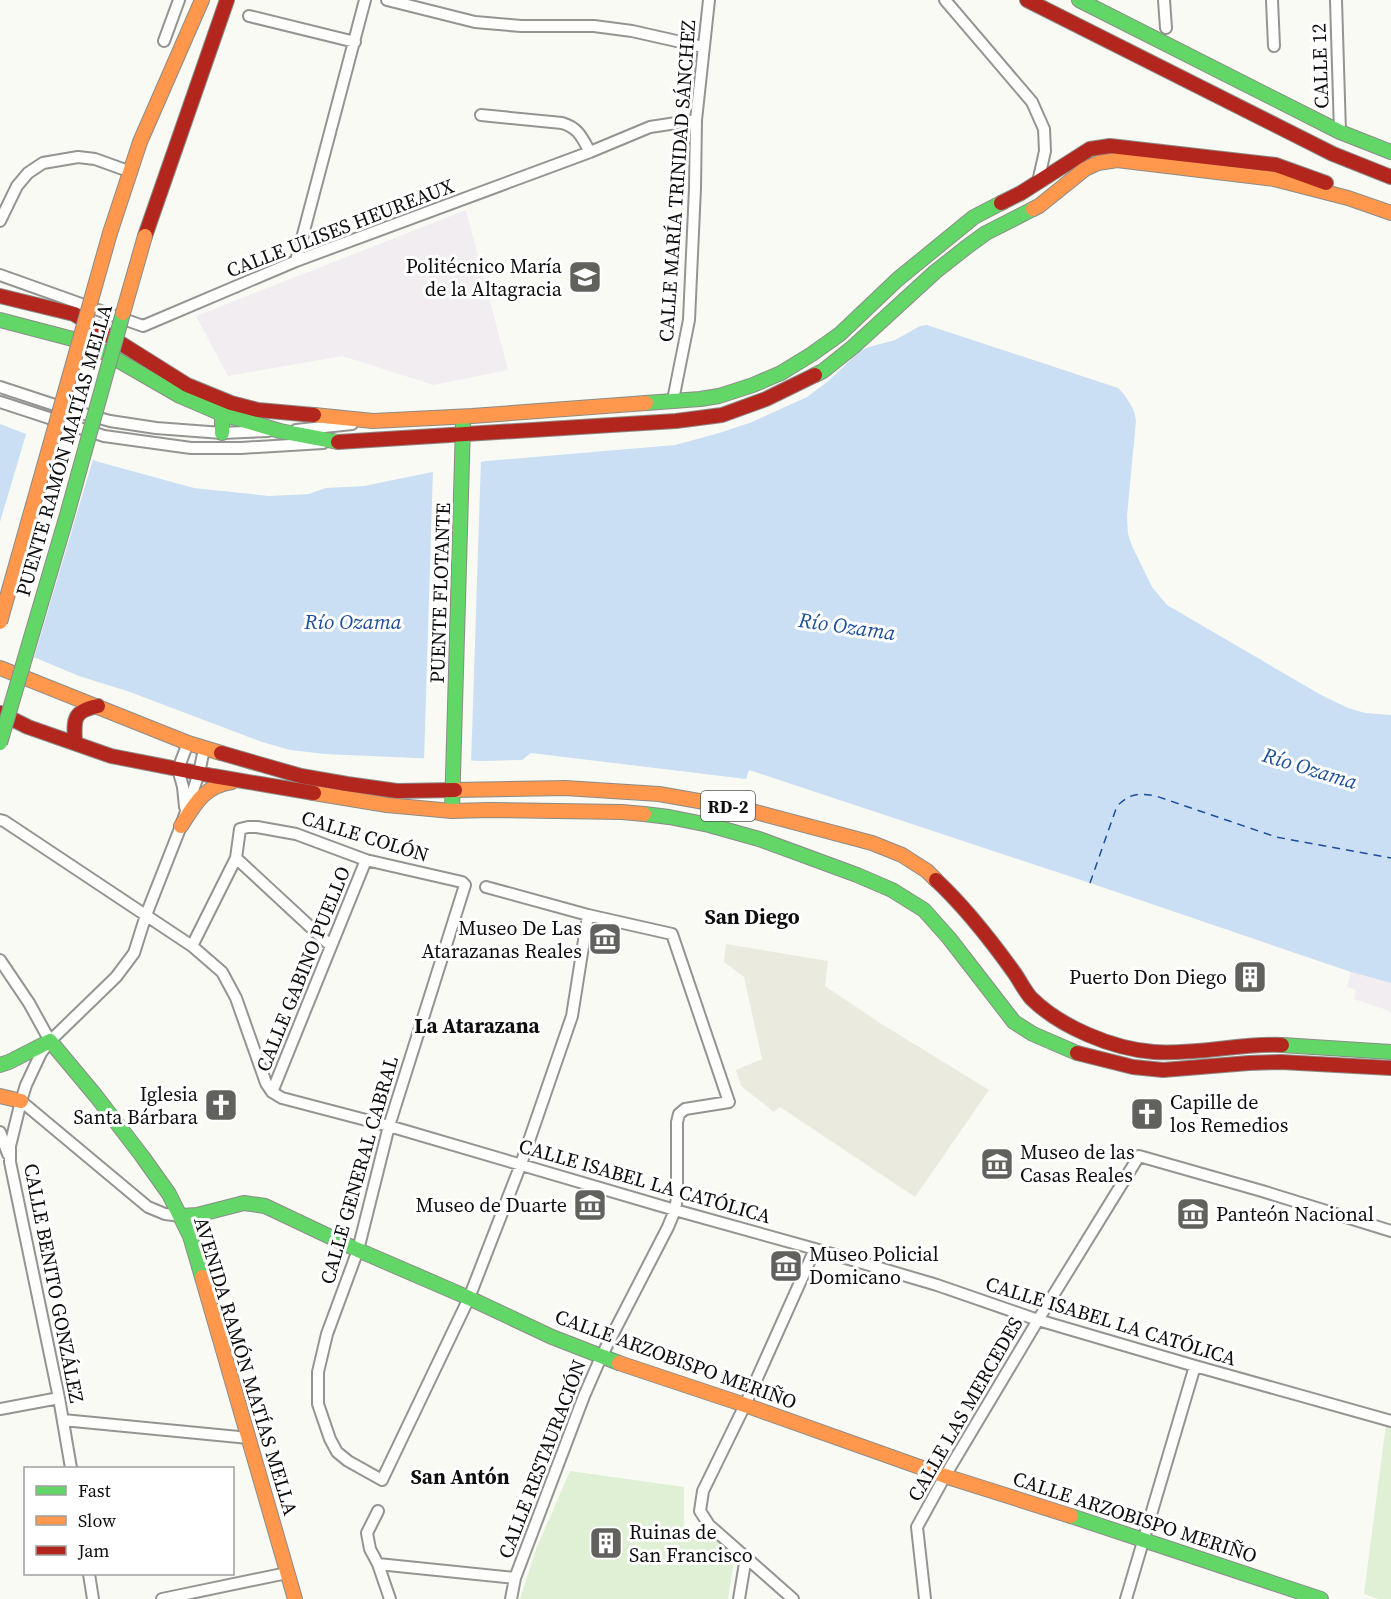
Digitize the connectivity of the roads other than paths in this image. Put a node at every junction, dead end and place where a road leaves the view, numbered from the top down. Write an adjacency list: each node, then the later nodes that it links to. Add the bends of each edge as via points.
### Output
1 (179, 0): 15 (street)
2 (202, 0): 24 (main road, PUENTE RAMÓN MATÍAS MELLA, via 140,142)
3 (227, 0): 48 (main road, PUENTE RAMÓN MATÍAS MELLA, bridge, via 145,236)
4 (365, 0): 16 (street)
5 (387, 0): 18 (street, via 475,22 594,26)
6 (709, 0): 18 (street, CALLE MARÍA TRINIDAD SÁNCHEZ)
7 (945, 0): 26 (street, via 1032,102 1044,129 1045,151)
8 (1027, 0): 25 (main road, via 1333,154)
9 (1079, 0): 21 (main road)
10 (1164, 0): 14 (street)
11 (1272, 0): 17 (street)
12 (1336, 0): 21 (street, CALLE 12)
13 (249, 16): 16 (street)
14 (1166, 28)
15 (164, 41)
16 (355, 42): 30 (street)
17 (1274, 46)
18 (703, 47): 20 (street, CALLE MARÍA TRINIDAD SÁNCHEZ)
19 (481, 116): 22 (street, via 562,123 577,130)
20 (696, 120): 22 (street, CALLE ULISES HEUREAUX, via 650,127); 35 (street, CALLE MARÍA TRINIDAD SÁNCHEZ, via 689,321)
21 (1340, 132): 23 (main road)
22 (590, 152): 30 (street, CALLE ULISES HEUREAUX)
23 (1391, 152)
24 (131, 172): 29 (street, via 78,157 43,163 17,186); 44 (main road, PUENTE RAMÓN MATÍAS MELLA, bridge, via 110,233)
25 (1391, 177)
26 (1038, 182): 27 (main road, via 1090,149 1110,146 1276,165 1330,184); 35 (main road, via 959,228 840,334 797,364 753,386 719,396)
27 (1348, 198): 28 (main road); 42 (main road, via 1274,178 1117,160 1098,163 1039,206 968,246 823,371 766,399 722,415 676,421)
28 (1391, 213)
29 (0, 221)
30 (296, 261): 31 (street, CALLE ULISES HEUREAUX, via 143,326)
31 (0, 275)
32 (0, 296): 39 (main road, via 74,314 187,385 231,403 258,410)
33 (0, 320): 37 (main road, via 88,344 180,396)
34 (0, 387): 41 (street, via 110,421)
35 (674, 400): 38 (main road)
36 (0, 402): 43 (street, via 104,436 191,448)
37 (222, 414): 40 (main road); 41 (main road)
38 (463, 416): 39 (main road); 42 (main road, PUENTE FLOTANTE)
39 (373, 421): 40 (street)
40 (280, 431): 41 (street); 43 (main road)
41 (222, 433)
42 (464, 434): 43 (main road); 55 (main road, PUENTE FLOTANTE)
43 (340, 442)
44 (0, 622)
45 (0, 668): 46 (main road, RD-2)
46 (98, 706): 49 (main road, via 78,713); 50 (main road, RD-2)
47 (0, 713): 49 (main road, RD-2)
48 (0, 743)
49 (75, 743): 52 (main road, RD-2, via 111,756)
50 (188, 744): 51 (main road, RD-2); 52 (street)
51 (204, 749): 53 (street, CALLE BENITO GONZÁLEZ); 55 (main road, RD-2, via 301,776 347,784 397,790)
52 (178, 770): 53 (main road, RD-2); 56 (street)
53 (199, 773): 54 (main road, RD-2); 56 (street, CALLE BENITO GONZÁLEZ)
54 (247, 782): 57 (main road, RD-2, via 387,805); 59 (main road, via 227,782 201,795)
55 (453, 790): 57 (main road, PUENTE FLOTANTE); 70 (main road, RD-2, via 565,788 659,794 744,809 872,843 927,871 954,896 1030,997 1072,1028 1131,1049 1176,1052 1274,1045)
56 (186, 810): 59 (street, CALLE BENITO GONZÁLEZ)
57 (452, 810): 72 (main road, RD-2, via 622,812 669,817 759,839 857,875 924,910 1014,1022 1033,1034 1098,1059 1163,1070 1249,1062)
58 (0, 820): 64 (street)
59 (181, 826): 64 (street, CALLE BENITO GONZÁLEZ)
60 (236, 858): 61 (street, CALLE COLÓN, via 240,829 257,827 296,834); 66 (street); 67 (street)
61 (366, 860): 62 (street, CALLE COLÓN); 67 (street, CALLE GABINO PUELLO)
62 (462, 882): 76 (street, CALLE GENERAL CABRAL, via 465,885)
63 (486, 887): 65 (street)
64 (146, 915): 66 (street); 69 (street, CALLE BENITO GONZÁLEZ, via 134,953 116,977)
65 (588, 915): 79 (street, via 572,1016); 80 (street, CALLE RESTAURACIÓN, via 672,934 729,1102 685,1108 680,1114)
66 (192, 946): 73 (street, via 222,972)
67 (332, 946): 73 (street, CALLE GABINO PUELLO)
68 (0, 960): 69 (street)
69 (50, 1041): 71 (main road); 75 (street, CALLE BENITO GONZÁLEZ); 81 (main road, AVENIDA RAMÓN MATÍAS MELLA, via 158,1177)
70 (1391, 1052)
71 (0, 1065)
72 (1391, 1068)
73 (272, 1092): 76 (street, CALLE ISABEL LA CATÓLICA)
74 (0, 1096): 75 (main road)
75 (21, 1101): 78 (street, CALLE BENITO GONZÁLEZ); 81 (street, CALLE ARZOBISPO MERIÑO, via 148,1207)
76 (389, 1126): 79 (street, CALLE ISABEL LA CATÓLICA); 84 (street, CALLE GENERAL CABRAL)
77 (0, 1132): 78 (street)
78 (10, 1162): 89 (street, CALLE BENITO GONZÁLEZ)
79 (521, 1164): 80 (street, CALLE ISABEL LA CATÓLICA); 85 (street)
80 (675, 1210): 83 (street, CALLE ISABEL LA CATÓLICA); 87 (street, CALLE RESTAURACIÓN)
81 (182, 1216): 84 (main road, CALLE ARZOBISPO MERIÑO, via 244,1203 265,1206); 94 (main road, AVENIDA RAMÓN MATÍAS MELLA)
82 (1391, 1231): 86 (street, CALLE LAS MERCEDES, via 1139,1156)
83 (815, 1249): 86 (street, CALLE ISABEL LA CATÓLICA); 90 (street)
84 (358, 1250): 85 (main road, CALLE ARZOBISPO MERIÑO); 85 (street, CALLE GENERAL CABRAL, via 327,1334 318,1372 318,1404 337,1452 382,1480)
85 (469, 1298): 87 (main road, CALLE ARZOBISPO MERIÑO)
86 (1038, 1320): 88 (street, CALLE ISABEL LA CATÓLICA); 96 (street, CALLE LAS MERCEDES)
87 (602, 1357): 90 (main road, CALLE ARZOBISPO MERIÑO); 103 (street, CALLE RESTAURACIÓN)
88 (1195, 1366): 93 (street, CALLE ISABEL LA CATÓLICA); 98 (street)
89 (59, 1398): 91 (street); 92 (street, CALLE BENITO GONZÁLEZ)
90 (745, 1406): 96 (main road, CALLE ARZOBISPO MERIÑO); 99 (street, via 703,1491 700,1511 709,1525)
91 (0, 1409)
92 (63, 1420): 94 (street); 95 (street, CALLE BENITO GONZÁLEZ)
93 (1391, 1421)
94 (249, 1438): 101 (main road, AVENIDA RAMÓN MATÍAS MELLA)
95 (71, 1467)
96 (945, 1476): 98 (main road, CALLE ARZOBISPO MERIÑO); 111 (street, CALLE LAS MERCEDES, via 917,1527)
97 (378, 1511): 100 (street, via 367,1533)
98 (1144, 1539): 112 (street); 113 (main road, CALLE ARZOBISPO MERIÑO)
99 (746, 1557): 109 (street); 110 (street)
100 (378, 1564): 103 (street); 107 (street)
101 (287, 1573): 105 (street); 106 (main road, AVENIDA RAMÓN MATÍAS MELLA)
102 (89, 1575): 104 (street)
103 (515, 1578): 108 (street, CALLE RESTAURACIÓN)
104 (93, 1599)
105 (162, 1599)
106 (295, 1599)
107 (390, 1599)
108 (512, 1599)
109 (739, 1599)
110 (793, 1599)
111 (925, 1599)
112 (1126, 1599)
113 (1321, 1599)

